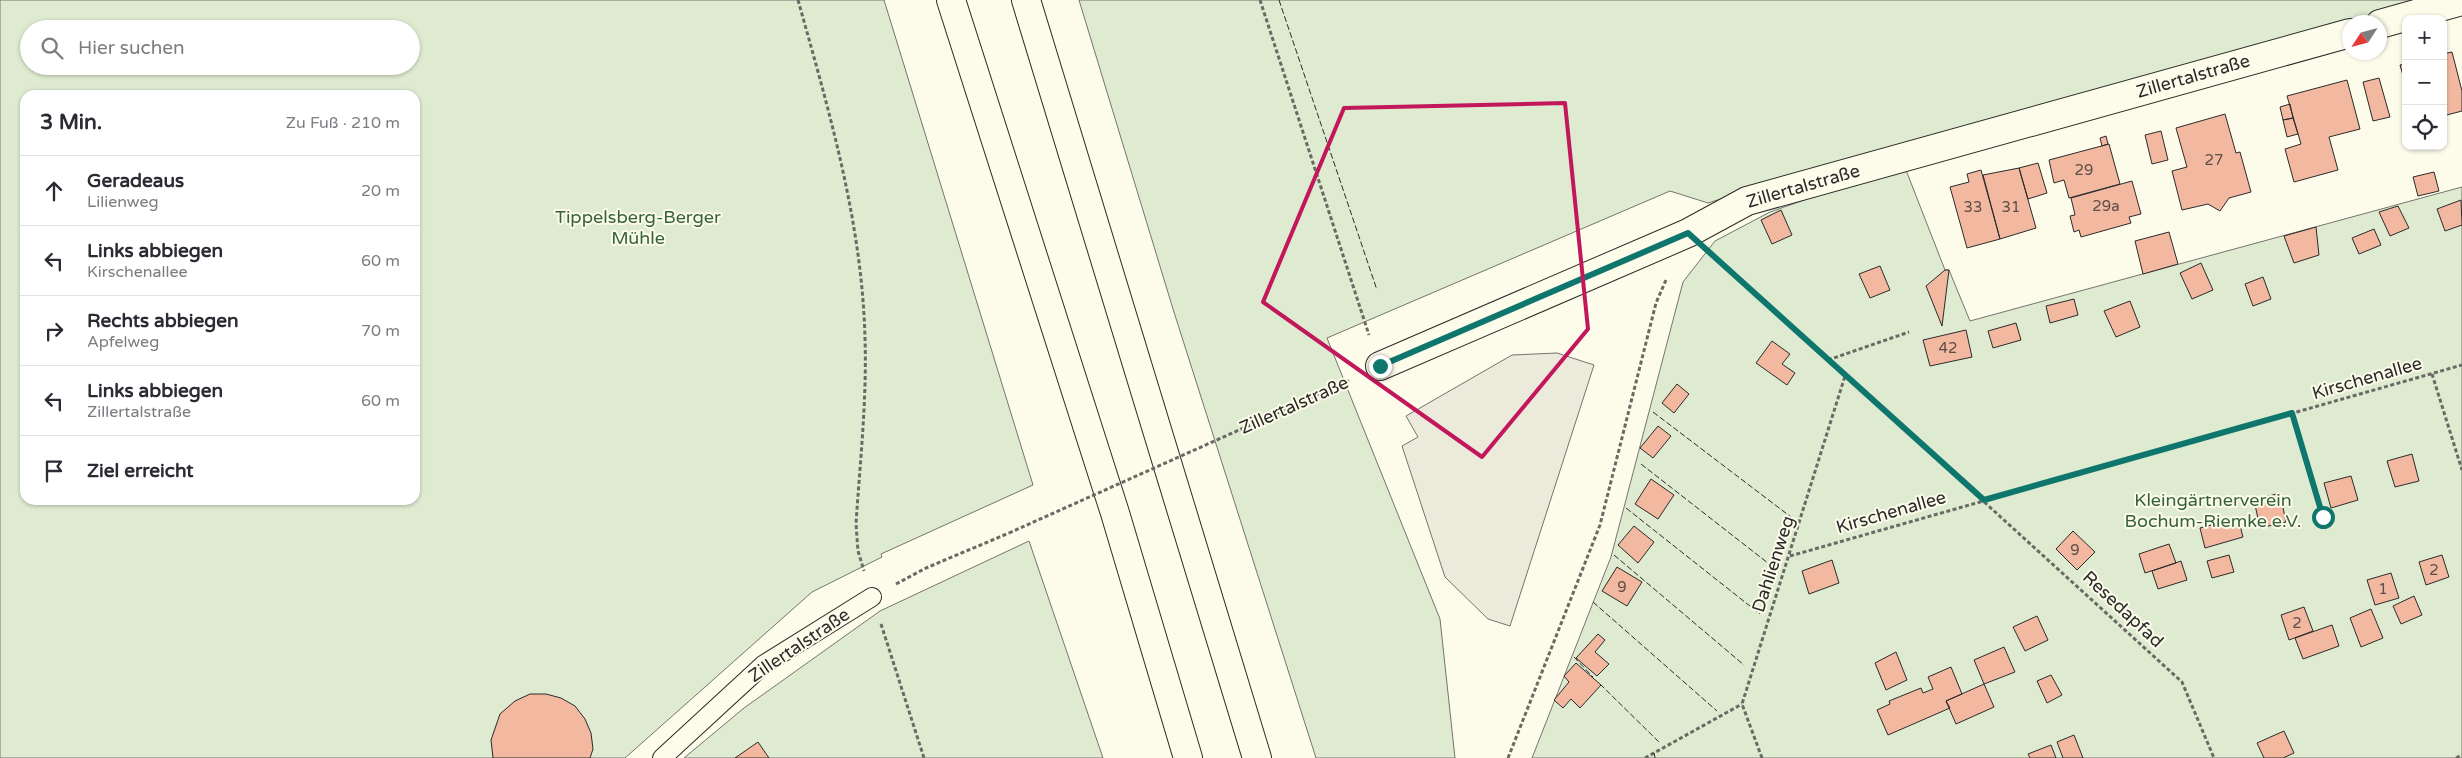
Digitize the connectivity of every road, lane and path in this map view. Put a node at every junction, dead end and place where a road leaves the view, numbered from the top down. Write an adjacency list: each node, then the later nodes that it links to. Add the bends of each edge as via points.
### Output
1 (798, 0): 21 (path, via 849,192 865,346 856,524 858,551)
2 (951, 0): 26 (main road, via 1115,513)
3 (1026, 0): 27 (main road)
4 (1260, 0): 12 (path)
5 (2462, 1): 6 (main road)
6 (2387, 22)
7 (2342, 35): 8 (main road, Zillertalstraße, via 1746,201)
8 (1688, 233): 10 (path, Resedapfad); 12 (main road, Zillertalstraße); 28 (path, via 1656,303 1600,525)
9 (1909, 332): 10 (path)
10 (1828, 360): 14 (path, Resedapfad)
11 (2462, 365): 13 (path, Kirschenallee)
12 (1380, 366): 20 (path, Zillertalstraße, bridge)
13 (2432, 374): 15 (path, Kirschenallee); 16 (path)
14 (1846, 376): 17 (path, Resedapfad); 19 (path, Dahlienweg)
15 (2292, 413): 17 (path, Kirschenallee); 18 (path)
16 (2462, 470)
17 (1984, 500): 19 (path, Kirschenallee); 31 (path, Resedapfad, via 2182,682)
18 (2323, 517)
19 (1790, 556): 22 (path, Dahlienweg)
20 (926, 568)
21 (872, 597): 24 (lane, Zillertalstraße, via 763,665); 25 (path)
22 (1742, 704): 29 (path); 30 (path)
23 (2462, 755): 32 (path)
24 (662, 758)
25 (924, 758)
26 (1188, 758)
27 (1257, 758)
28 (1508, 758)
29 (1645, 758)
30 (1762, 758)
31 (2214, 758)
32 (2456, 758)

